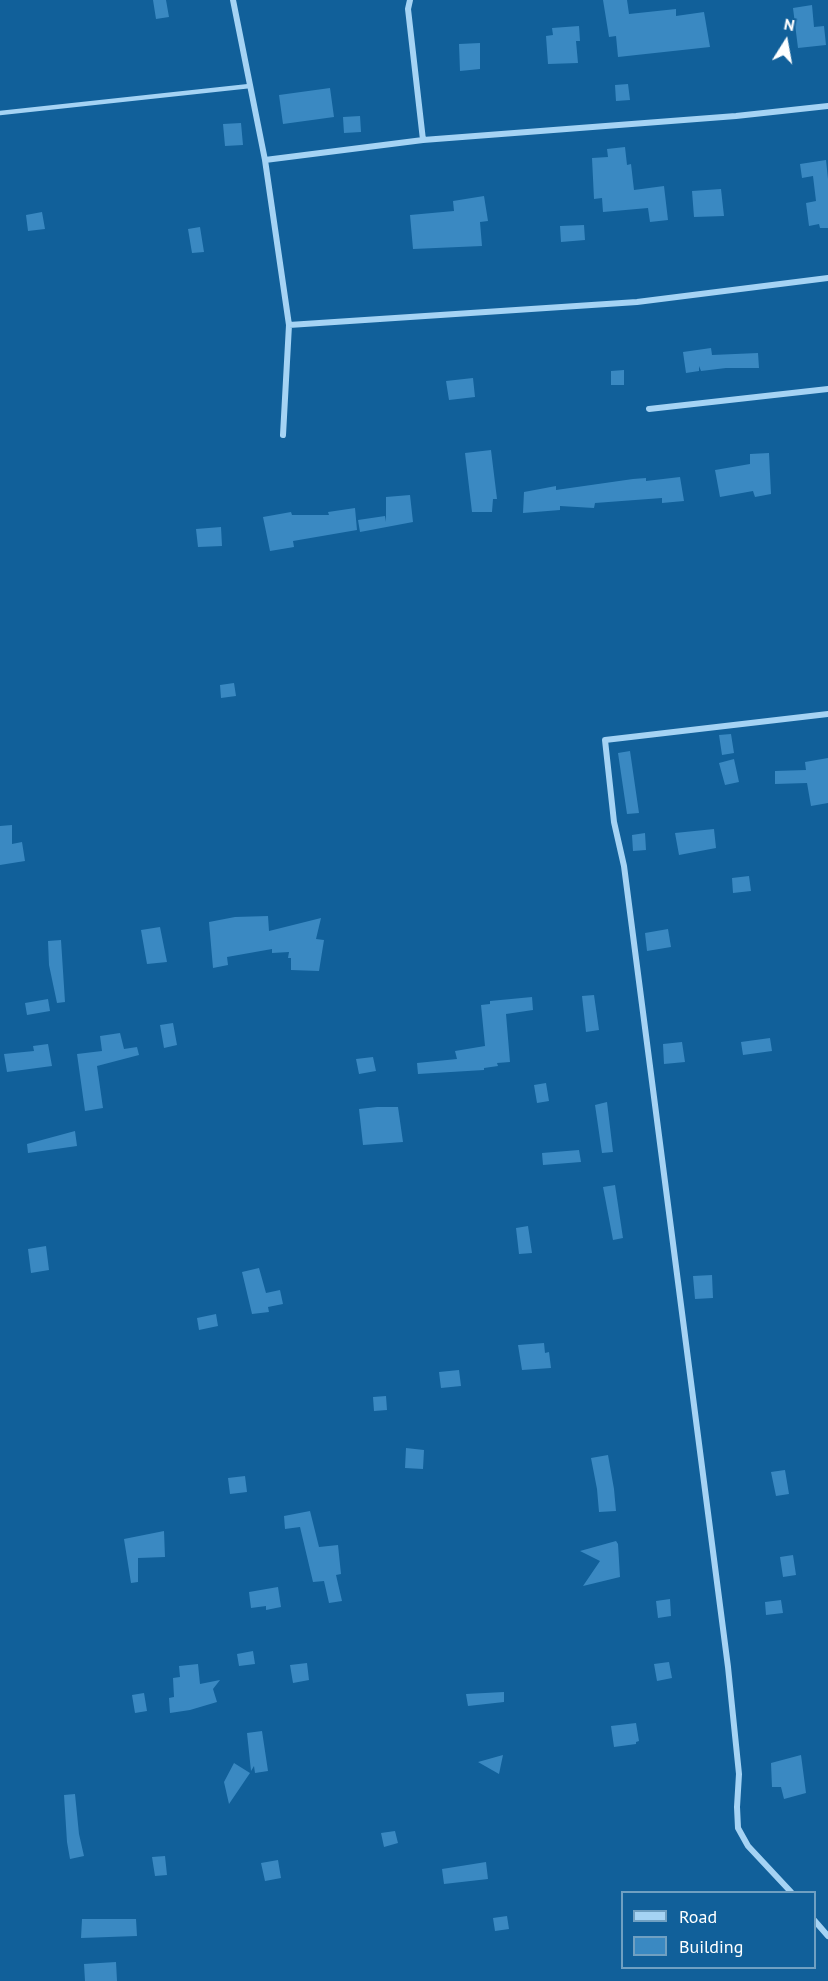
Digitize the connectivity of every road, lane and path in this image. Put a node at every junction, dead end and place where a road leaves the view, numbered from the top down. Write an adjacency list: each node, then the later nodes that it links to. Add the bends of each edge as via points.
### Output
1 (233, 0): 3 (street)
2 (410, 0): 6 (street)
3 (250, 86): 5 (lane); 7 (street)
4 (828, 106): 6 (street)
5 (0, 113)
6 (423, 140): 7 (street)
7 (265, 160): 9 (street)
8 (828, 278): 9 (street, via 637,302)
9 (289, 325): 12 (street)
10 (828, 389): 11 (street)
11 (649, 409)
12 (283, 435)
13 (828, 714): 14 (street, via 605,740 728,1667 739,1774 738,1828 748,1846)
14 (789, 1891)
15 (816, 1922): 16 (street)
16 (828, 1936)

